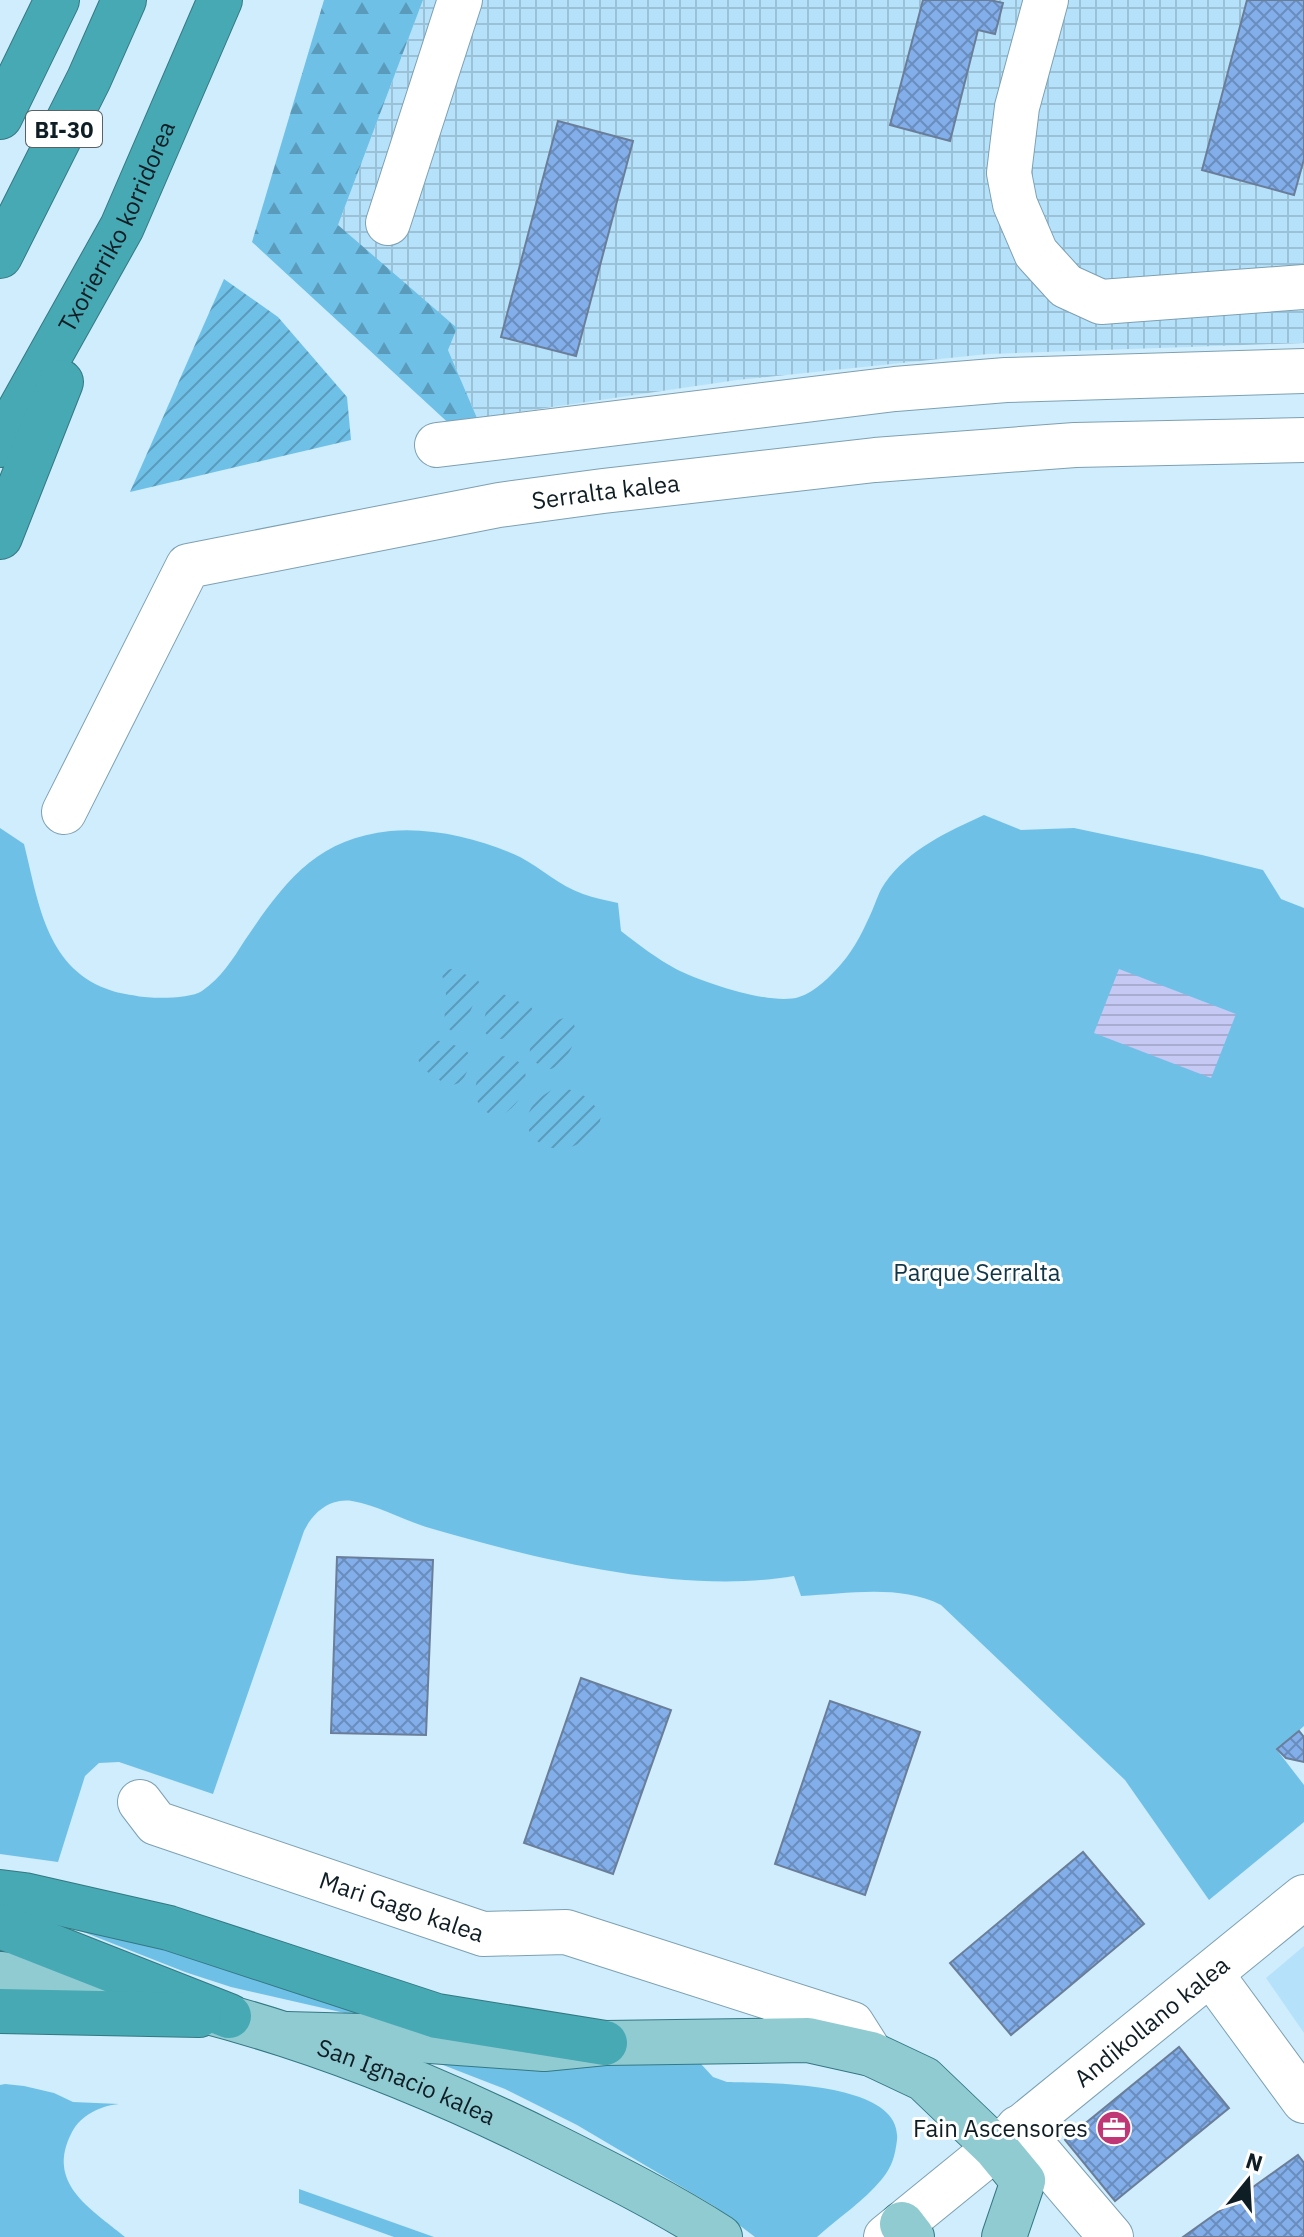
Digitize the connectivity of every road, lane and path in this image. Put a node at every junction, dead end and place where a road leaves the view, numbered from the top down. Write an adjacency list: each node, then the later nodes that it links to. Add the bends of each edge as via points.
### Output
1 (57, 0): 6 (highway)
2 (124, 0): 9 (highway, BI-30)
3 (220, 0): 8 (highway, Txorierriko korridorea)
4 (460, 0): 7 (street)
5 (1046, 0): 10 (street, via 1017,107 1009,173 1015,204 1036,253 1066,286 1101,302)
6 (0, 117)
7 (388, 223)
8 (122, 227): 13 (highway, Txorierriko korridorea); 15 (highway)
9 (0, 256)
10 (1304, 287)
11 (1304, 371): 14 (street, via 1006,380 895,389)
12 (1304, 440): 16 (street, Serralta kalea, via 1075,445 648,485 499,505 188,566)
13 (0, 445)
14 (437, 445)
15 (0, 537)
16 (64, 812)
17 (140, 1802): 21 (street, Mari Gago kalea, via 156,1823 483,1934 566,1932)
18 (0, 1892): 27 (highway, via 169,1928 437,2016)
19 (1304, 1897): 23 (street, Andikollano kalea)
20 (0, 1926): 25 (highway)
21 (678, 1970): 26 (street, Mari Gago kalea, via 704,1987 711,2000 712,2015); 28 (street, Mari Gago kalea, via 852,2024)
22 (0, 1974): 25 (main road, San Ignacio kalea, via 119,1991)
23 (1211, 1974): 29 (street); 30 (street, Andikollano kalea)
24 (0, 2011): 25 (highway)
25 (258, 2025): 27 (main road, via 544,2049); 31 (main road, San Ignacio kalea, via 451,2098)
26 (700, 2040): 27 (main road); 28 (main road, via 808,2040)
27 (605, 2043)
28 (871, 2054): 30 (main road, via 924,2079)
29 (1304, 2101)
30 (1006, 2138): 32 (street, Andikollano kalea); 35 (main road, via 1023,2181); 36 (street)
31 (550, 2145): 33 (main road, San Ignacio kalea); 34 (main road, San Ignacio kalea, via 662,2201)
32 (900, 2233)
33 (668, 2237)
34 (720, 2237)
35 (1004, 2237)
36 (1111, 2237)

